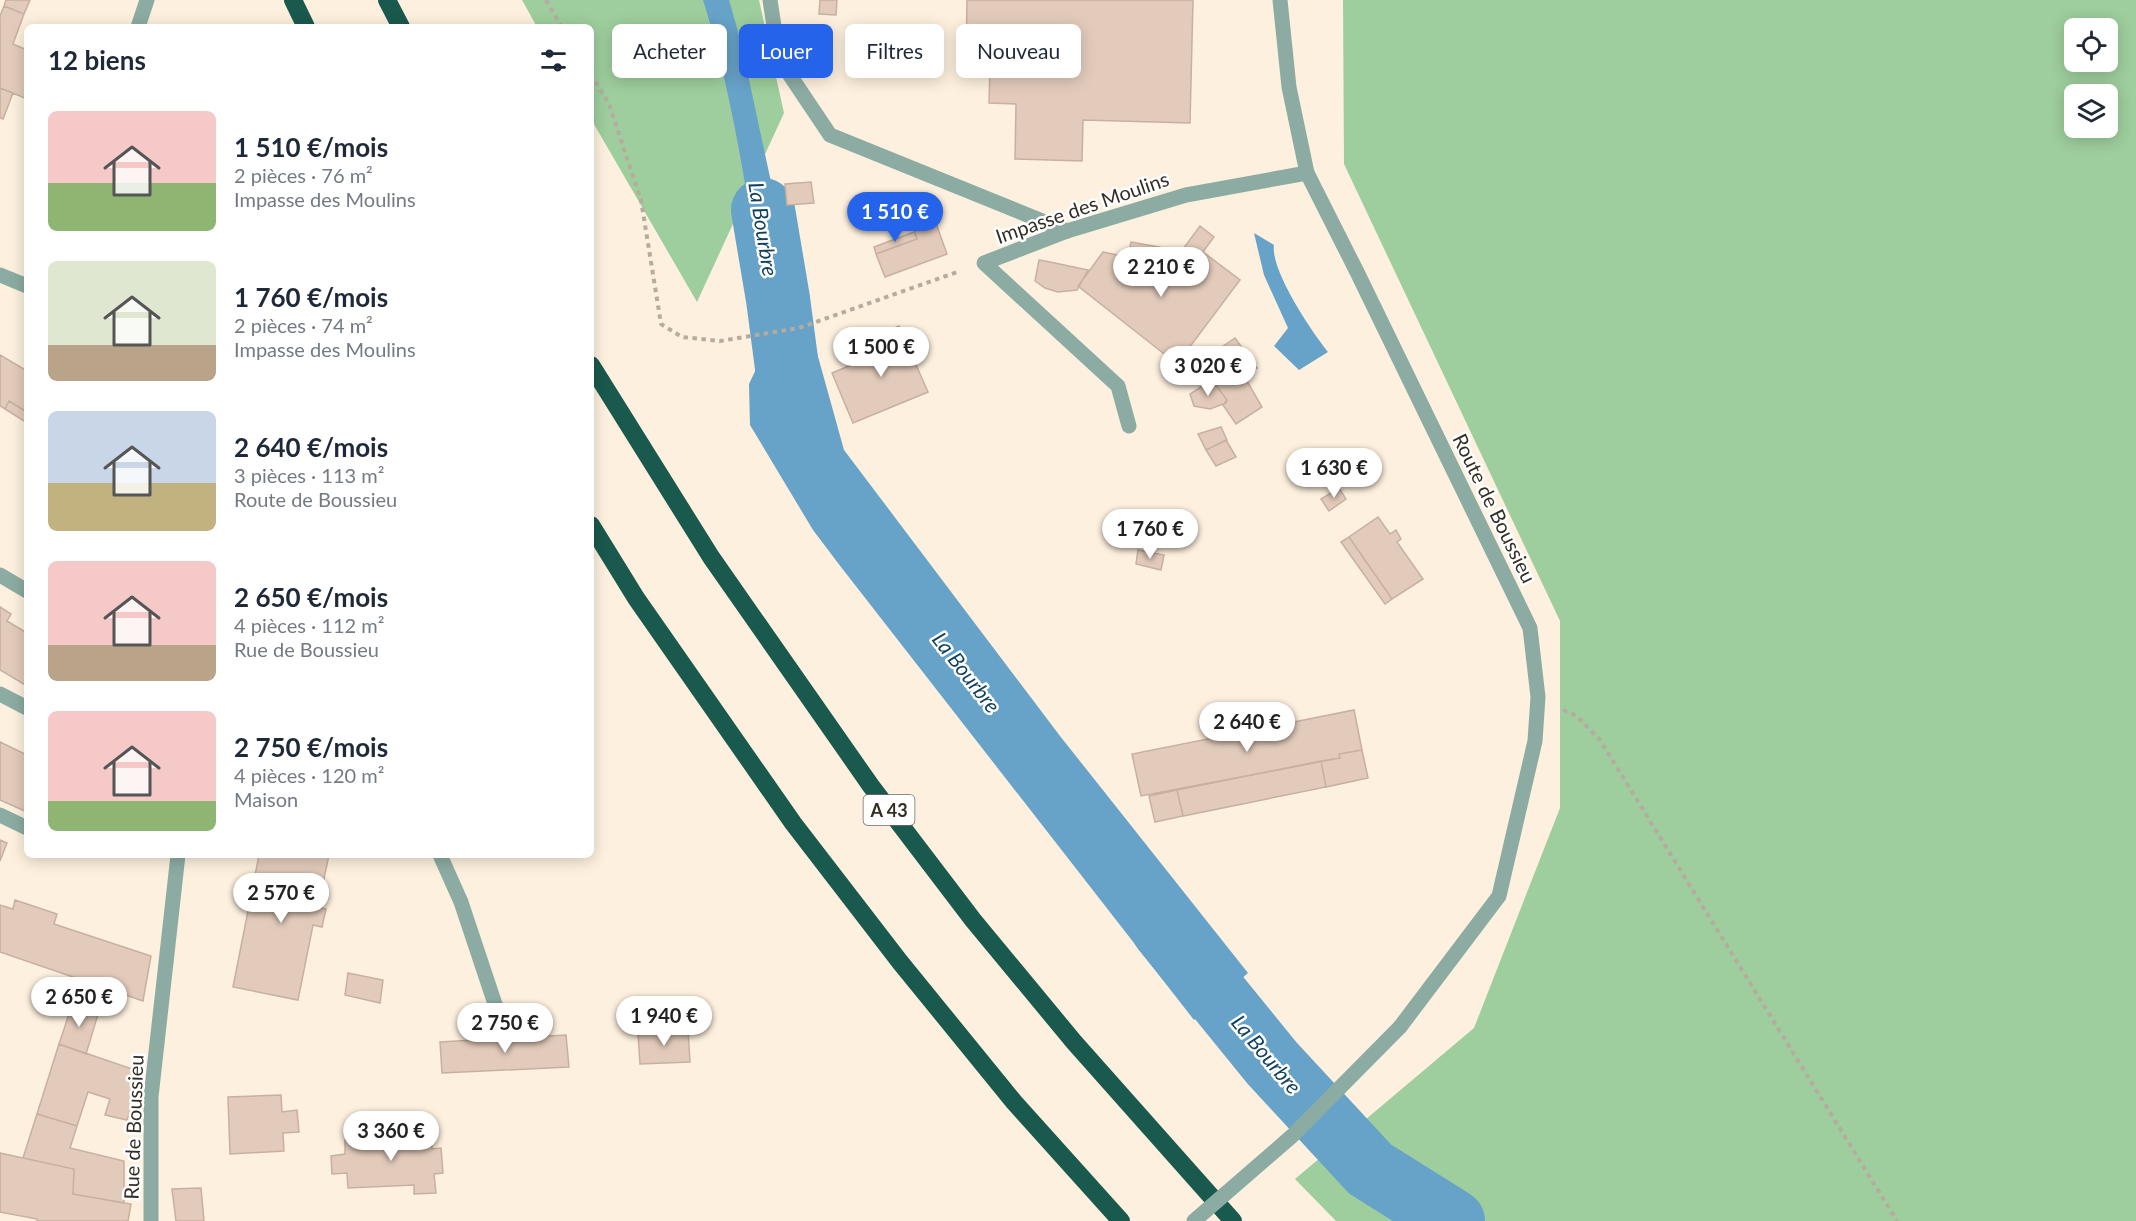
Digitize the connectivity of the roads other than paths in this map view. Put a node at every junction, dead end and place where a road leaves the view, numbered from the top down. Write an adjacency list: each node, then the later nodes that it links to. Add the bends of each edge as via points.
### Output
1 (147, 0): 6 (street)
2 (293, 0): 7 (highway)
3 (387, 0): 8 (highway)
4 (770, 0): 10 (street, via 779,59 830,135)
5 (1280, 0): 9 (street, Route de Boussieu, via 1288,87)
6 (139, 24)
7 (305, 24)
8 (399, 24)
9 (1306, 173): 10 (street, Impasse des Moulins, via 1186,195); 27 (street, Route de Boussieu, bridge, via 1530,628 1538,697 1535,741 1499,896 1400,1027 1292,1136)
10 (1067, 231): 14 (street, Impasse des Moulins, via 984,263 1118,386)
11 (0, 275): 12 (street)
12 (24, 285)
13 (594, 370): 28 (highway, A 43, via 711,557 871,786 973,920 1074,1042)
14 (1130, 426)
15 (594, 530): 26 (highway, via 636,598 800,832 1014,1102)
16 (0, 574): 17 (street)
17 (24, 589)
18 (0, 694): 19 (street)
19 (24, 706)
20 (0, 815): 21 (street)
21 (24, 827)
22 (178, 858): 25 (street, Rue de Boussieu, via 152,1096)
23 (442, 858): 24 (street)
24 (503, 1022)
25 (151, 1221)
26 (1121, 1221)
27 (1194, 1221)
28 (1233, 1221)

